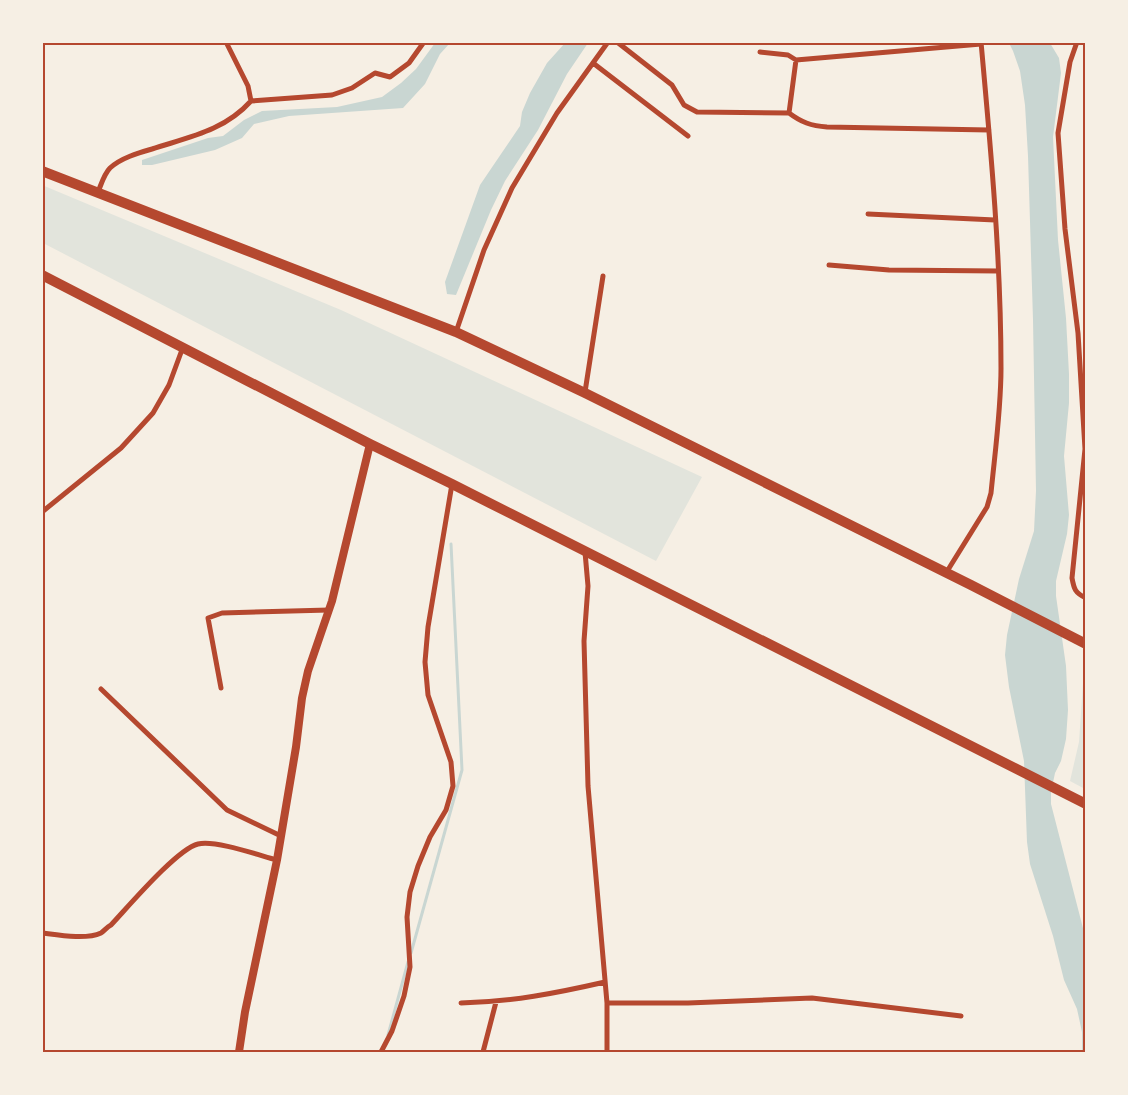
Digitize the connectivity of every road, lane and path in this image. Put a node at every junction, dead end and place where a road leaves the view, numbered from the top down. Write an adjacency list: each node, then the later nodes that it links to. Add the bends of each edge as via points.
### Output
1 (226, 42): 10 (street, via 248,86)
2 (424, 42): 10 (street, via 409,63 390,77 375,73 352,88 332,95)
3 (608, 42): 9 (street)
4 (617, 42): 11 (street, via 672,85 684,105 697,112)
5 (1077, 42): 30 (street, via 1070,62 1058,133 1065,229 1078,333 1085,449 1072,578 1074,589)
6 (981, 43): 8 (street); 12 (street)
7 (760, 52): 8 (street, via 788,55)
8 (796, 60): 11 (street)
9 (593, 63): 13 (street); 22 (street, via 557,113 512,188 484,250)
10 (251, 101): 15 (street, via 239,114 214,129 121,160 109,169)
11 (789, 113): 12 (street, via 813,126)
12 (989, 130): 17 (street)
13 (688, 136)
14 (42, 172): 15 (highway)
15 (98, 192): 22 (highway)
16 (868, 214): 17 (street)
17 (995, 220): 19 (street)
18 (829, 265): 19 (street, via 889,270)
19 (998, 271): 29 (street, via 1001,371 991,494 987,507)
20 (42, 275): 23 (highway)
21 (603, 276): 24 (street)
22 (456, 332): 24 (highway)
23 (183, 347): 25 (highway); 27 (street, via 154,413 121,448)
24 (585, 393): 29 (highway)
25 (370, 444): 26 (highway); 31 (street)
26 (452, 484): 28 (highway); 45 (street, via 425,662 428,695 451,762 453,786 446,810 430,838 410,892 407,917 410,967 392,1031)
27 (42, 512)
28 (585, 552): 35 (highway); 39 (street, via 588,586 584,641 588,786)
29 (946, 573): 32 (highway)
30 (1086, 598)
31 (329, 610): 33 (street, via 222,613 208,618); 36 (street, via 302,698)
32 (1086, 644)
33 (221, 688)
34 (101, 689): 36 (street, via 227,810)
35 (1086, 804)
36 (281, 836): 37 (street)
37 (277, 860): 38 (street, via 218,844 199,844 188,848 170,864 111,925 99,933 67,936); 44 (street)
38 (42, 933)
39 (606, 982): 40 (street); 42 (street)
40 (496, 1002): 41 (street); 46 (street)
41 (460, 1003)
42 (608, 1003): 43 (street, via 812,998); 47 (street)
43 (961, 1016)
44 (239, 1052)
45 (381, 1052)
46 (483, 1052)
47 (608, 1052)

